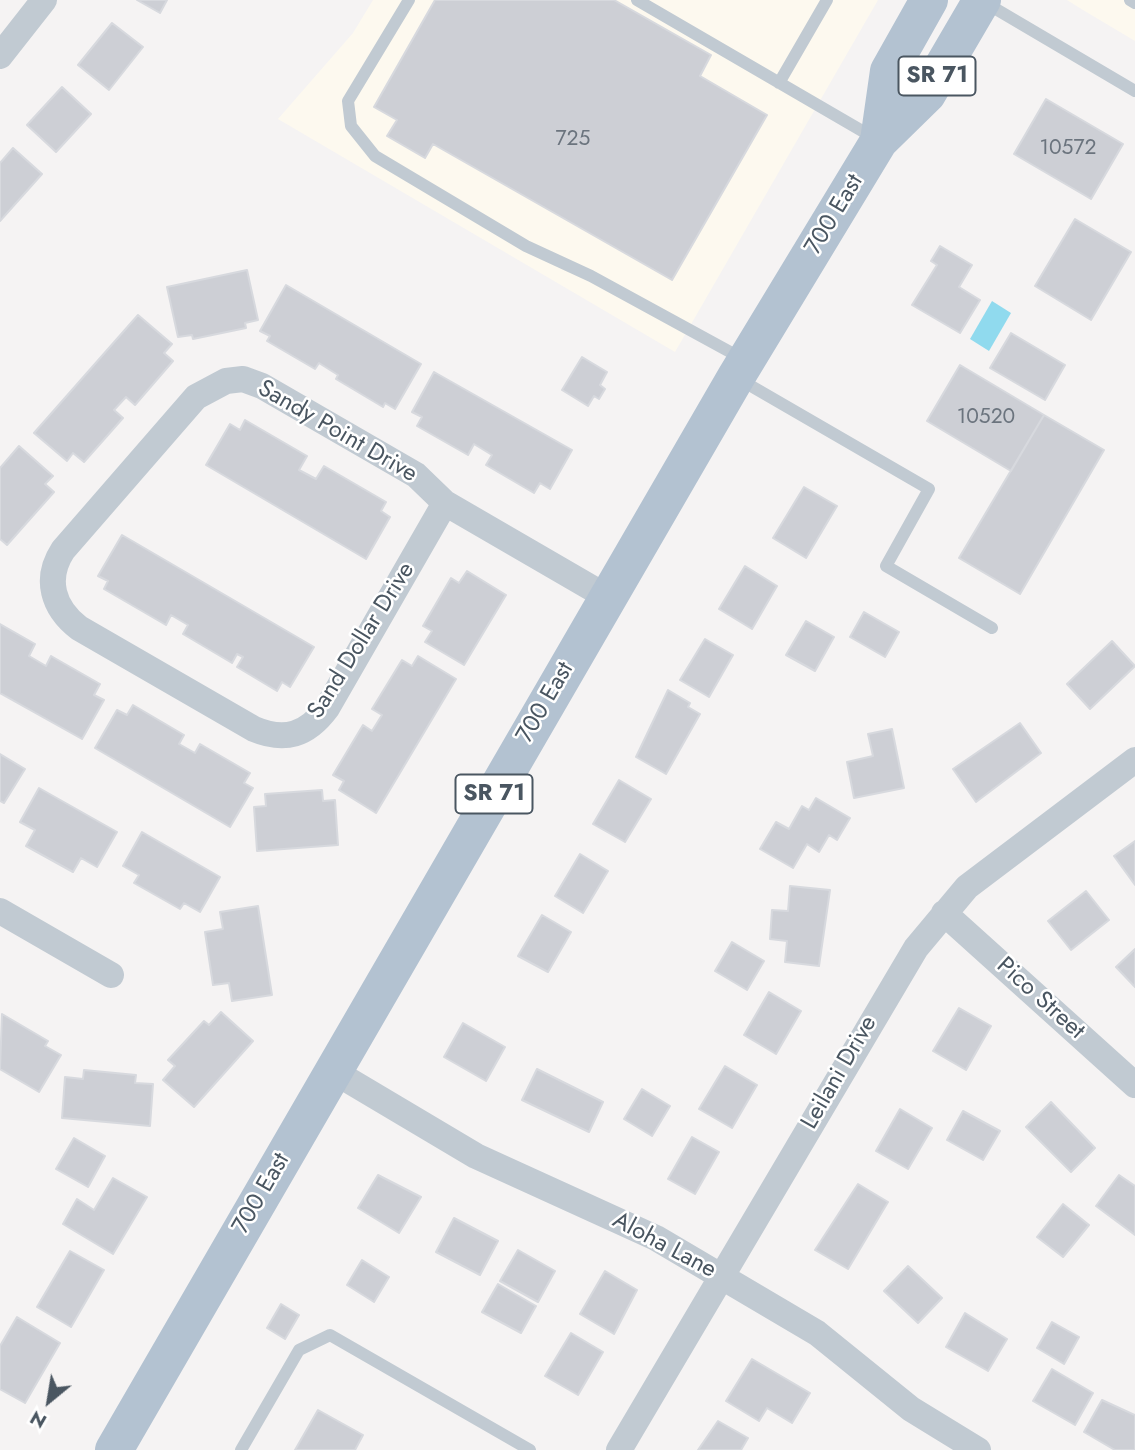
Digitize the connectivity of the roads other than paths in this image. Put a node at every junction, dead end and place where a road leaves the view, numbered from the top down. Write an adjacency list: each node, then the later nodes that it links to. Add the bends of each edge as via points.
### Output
1 (44, 0): 9 (street)
2 (409, 0): 13 (lane, via 348,101 351,126 375,156 526,246 591,276)
3 (637, 0): 10 (lane)
4 (827, 0): 10 (lane)
5 (929, 0): 12 (main road, 700 East / SR 71, via 889,71)
6 (982, 0): 11 (lane); 12 (main road, 700 East / SR 71, via 927,94)
7 (1130, 0): 8 (lane)
8 (1135, 3)
9 (0, 56)
10 (779, 83): 12 (lane)
11 (1135, 91)
12 (879, 141): 13 (main road, 700 East / SR 71)
13 (741, 369): 16 (main road, 700 East / SR 71); 17 (lane, via 929,489 887,566)
14 (445, 503): 15 (street, Sandy Point Drive, via 416,475 262,386 243,379 226,381 196,397 63,550 55,561); 15 (street, Sand Dollar Drive, via 327,708 302,732 286,737 254,729 79,628 66,618); 16 (street, Sandy Point Drive)
15 (52, 587)
16 (607, 597): 22 (main road, 700 East / SR 71)
17 (992, 628)
18 (1135, 760): 20 (street, Leilani Drive, via 967,887)
19 (0, 911): 21 (street)
20 (944, 913): 23 (street, Pico Street); 24 (street, Leilani Drive, via 885,996)
21 (111, 975)
22 (333, 1071): 24 (street, Aloha Lane, via 476,1156 656,1238); 25 (main road, 700 East / SR 71)
23 (1135, 1085)
24 (721, 1276): 28 (street, Leilani Drive); 29 (street, Aloha Lane, via 817,1333 911,1409)
25 (114, 1450)
26 (241, 1450): 27 (lane, via 299,1350 330,1335)
27 (530, 1450)
28 (620, 1450)
29 (978, 1450)

